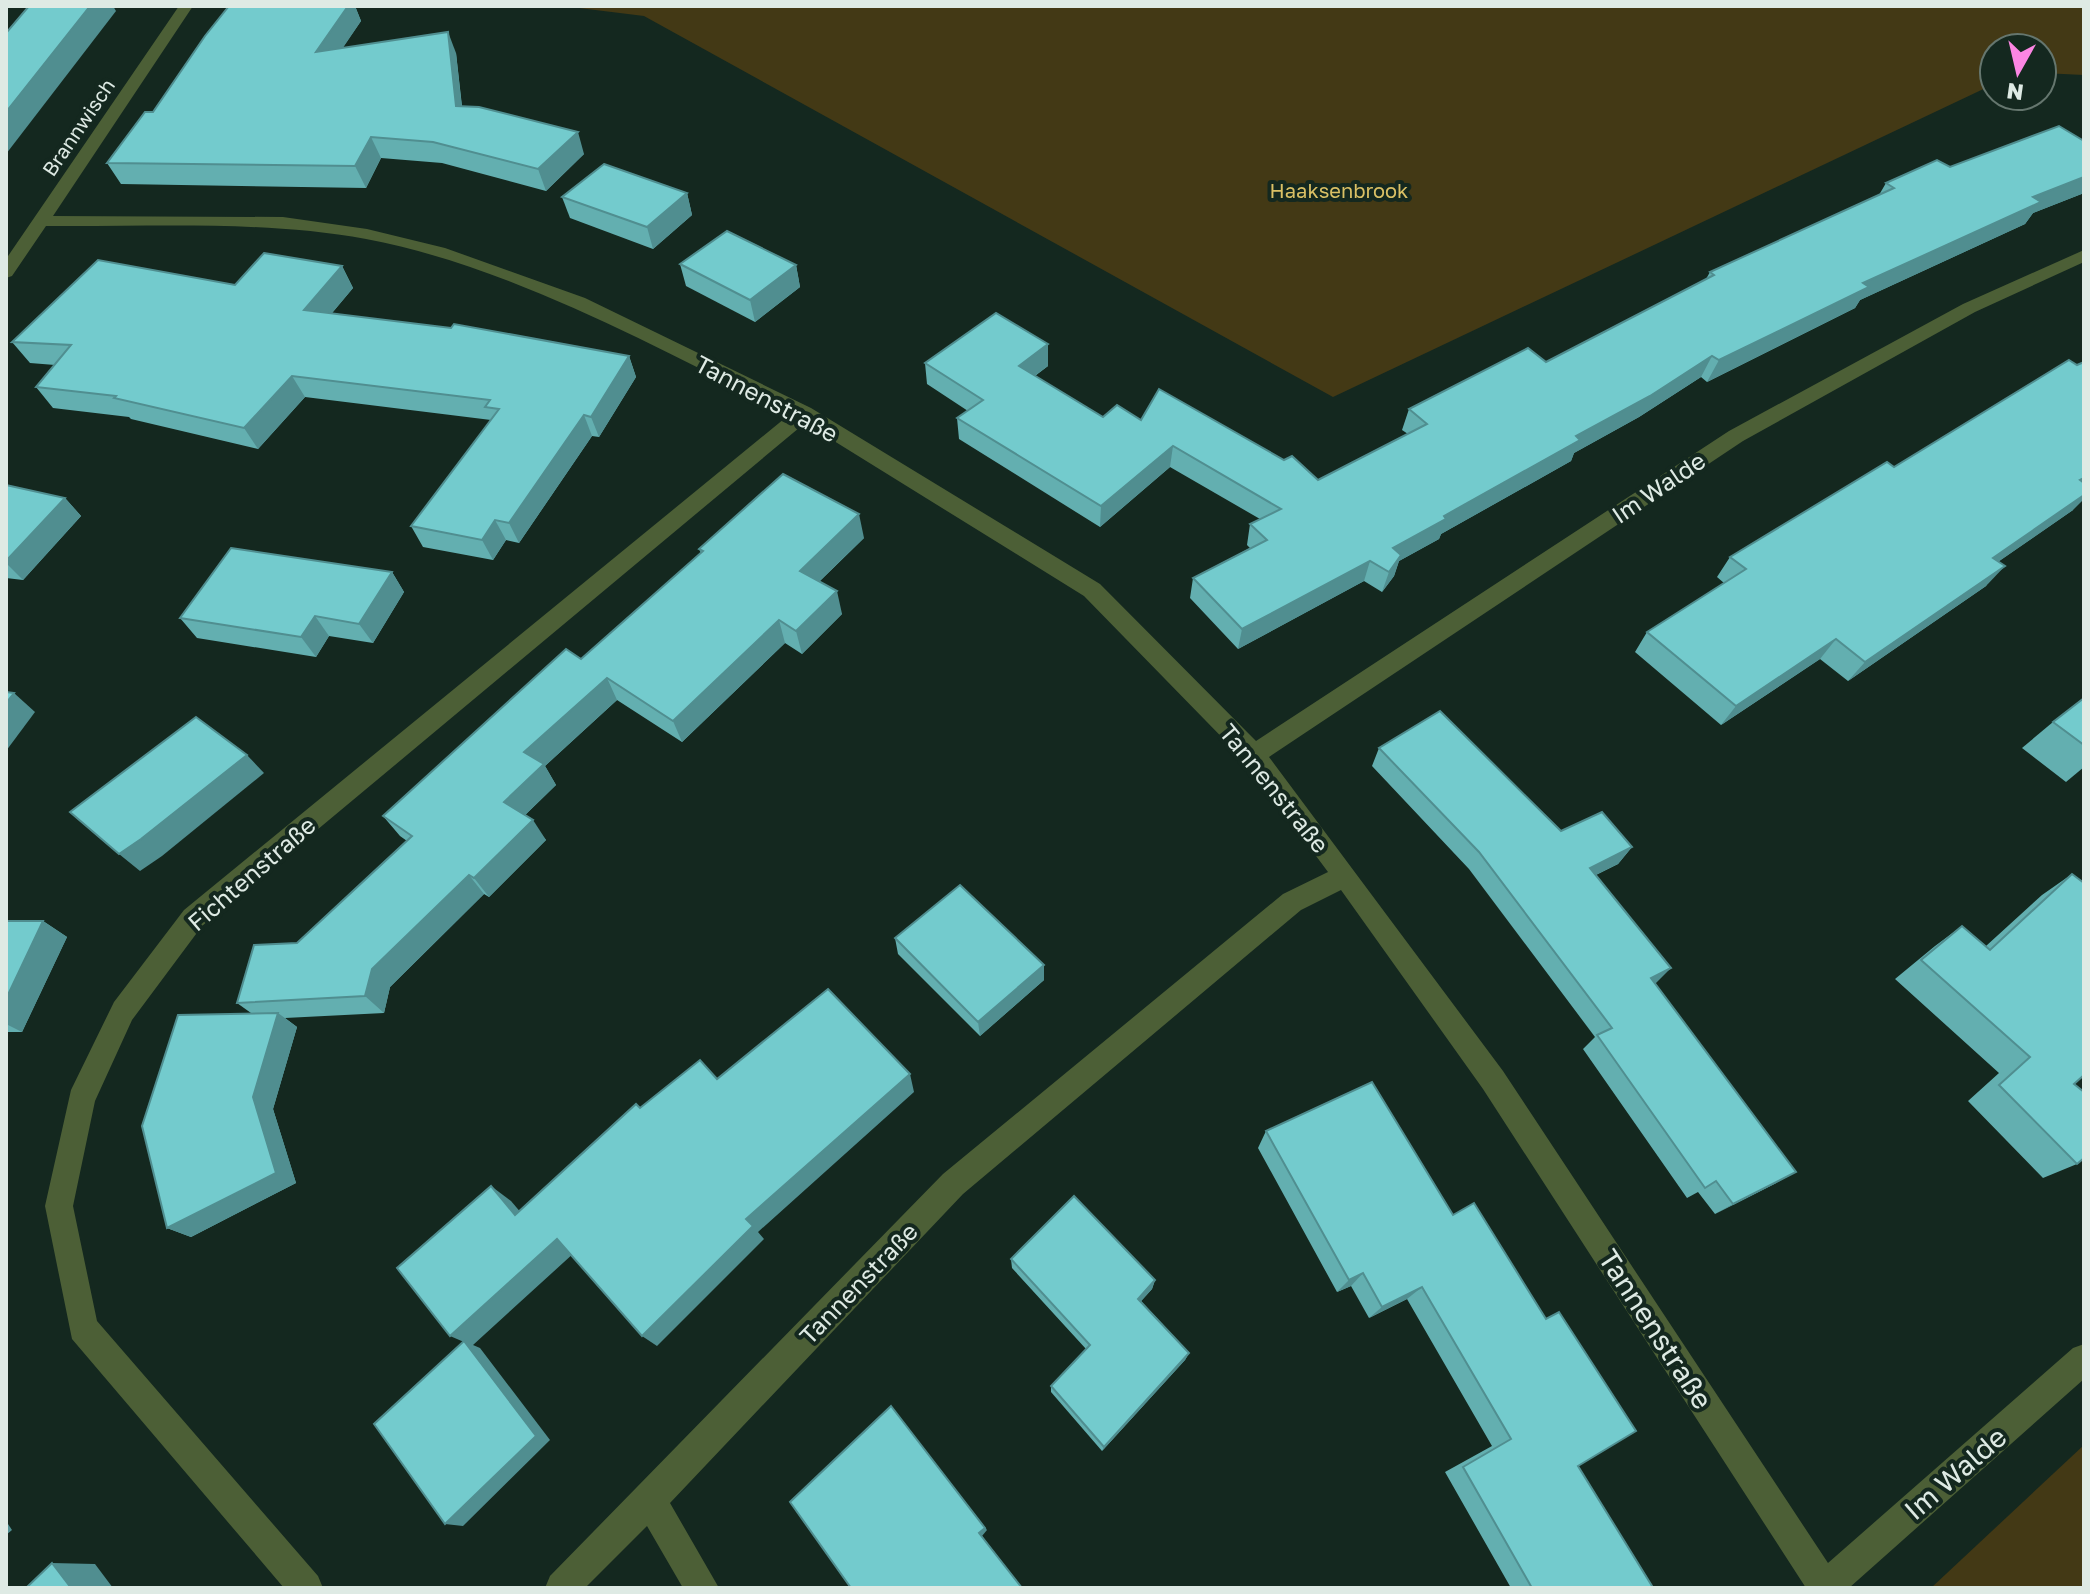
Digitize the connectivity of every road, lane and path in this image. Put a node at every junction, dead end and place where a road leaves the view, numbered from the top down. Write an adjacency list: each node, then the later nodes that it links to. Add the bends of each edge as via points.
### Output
1 (186, 6): 2 (street, Brannwisch)
2 (41, 221): 4 (street, Brannwisch); 5 (street, Tannenstraße, via 283,222 367,234 439,252 579,302)
3 (2084, 255): 6 (street, Im Walde, via 1969,308 1736,436)
4 (6, 272)
5 (804, 413): 6 (street, Tannenstraße, via 1092,590); 10 (street, Fichtenstraße, via 193,918 123,1011 81,1100 59,1206 83,1328)
6 (1254, 755): 7 (street, Tannenstraße)
7 (1345, 876): 9 (street, Tannenstraße, via 1292,902 953,1184); 13 (street, Tannenstraße, via 1493,1080)
8 (2084, 1359): 13 (street, Im Walde)
9 (650, 1500): 11 (street); 12 (street)
10 (306, 1588)
11 (562, 1588)
12 (702, 1588)
13 (1825, 1588)

